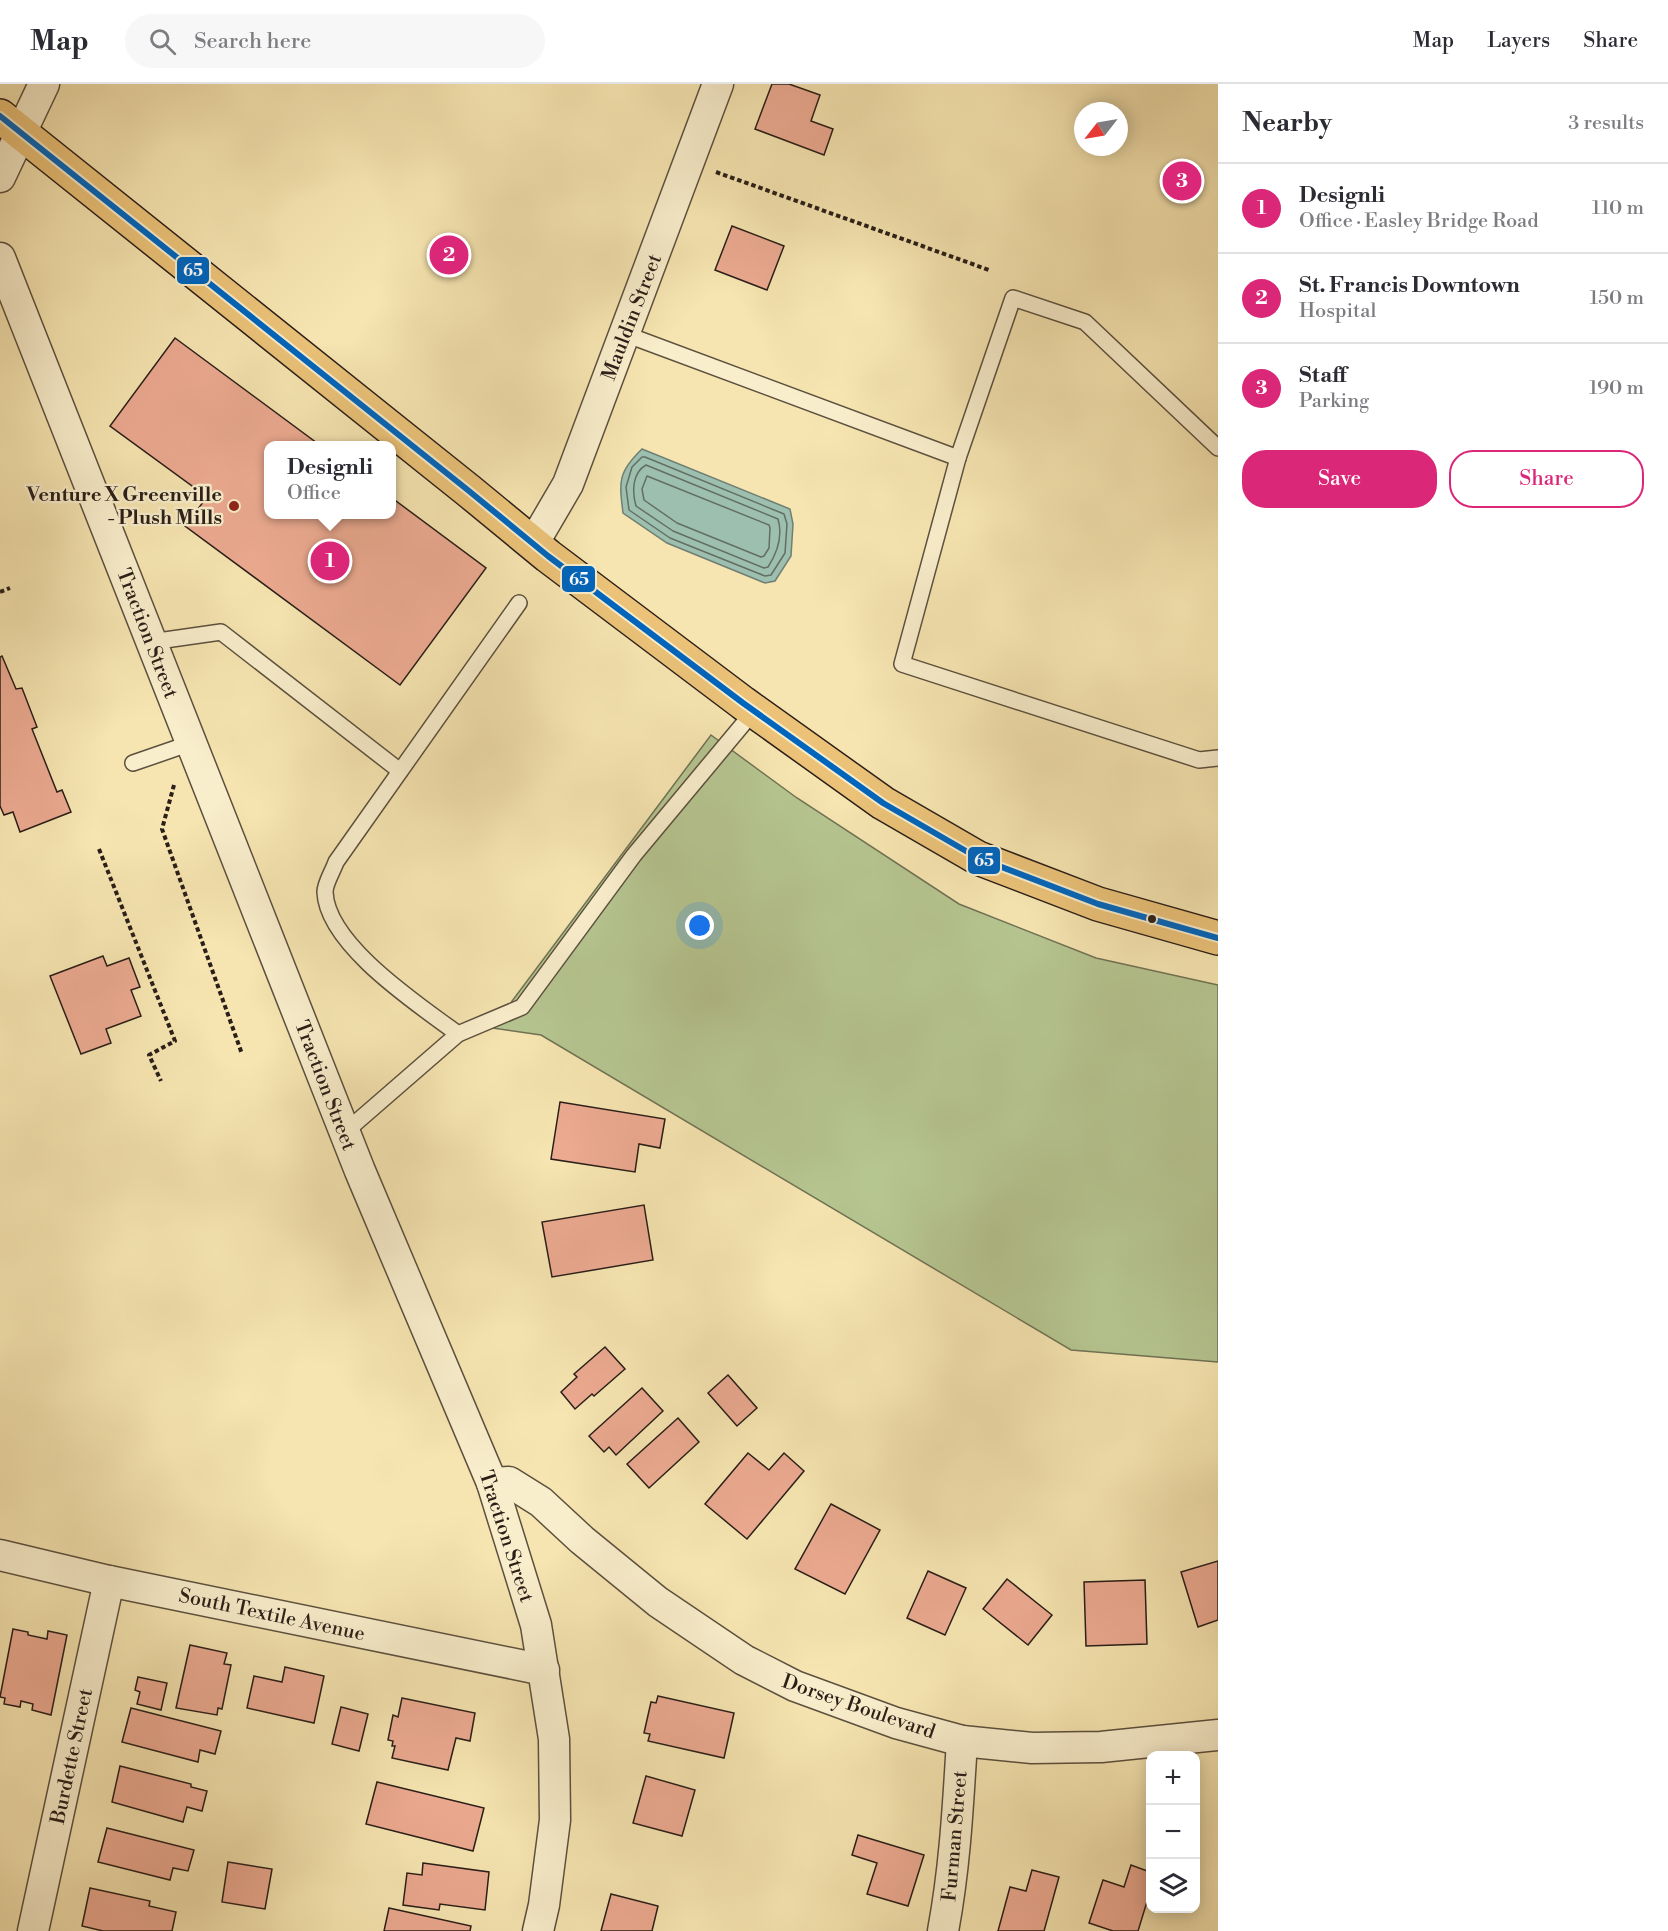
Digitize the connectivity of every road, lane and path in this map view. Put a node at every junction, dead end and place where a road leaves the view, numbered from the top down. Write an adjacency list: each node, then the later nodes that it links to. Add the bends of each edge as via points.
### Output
1 (44, 84): 3 (street)
2 (718, 84): 8 (street, Mauldin Street)
3 (11, 125): 5 (street); 11 (highway)
4 (711, 170): 7 (path)
5 (0, 177)
6 (0, 258): 15 (street, Traction Street)
7 (989, 270)
8 (625, 334): 10 (lane); 11 (street, Mauldin Street, via 568,484)
9 (1218, 448): 10 (lane, via 1085,322 1012,298)
10 (958, 458): 18 (lane, via 902,664 1198,760)
11 (533, 544): 16 (highway)
12 (10, 588): 13 (path)
13 (0, 592)
14 (519, 603): 20 (lane)
15 (151, 642): 17 (street, Traction Street); 20 (lane, via 221,632)
16 (754, 711): 23 (highway, via 883,803 978,858 1098,904); 24 (lane, via 634,855 522,1007)
17 (191, 743): 19 (lane); 27 (street, Traction Street)
18 (1218, 758)
19 (133, 763)
20 (400, 771): 24 (lane, via 336,862 324,890 330,917 356,951)
21 (175, 778): 25 (path, via 162,829)
22 (99, 849): 26 (path, via 175,1041 148,1055)
23 (1218, 938)
24 (458, 1034): 27 (lane)
25 (242, 1054)
26 (161, 1081)
27 (344, 1132): 28 (street, Traction Street)
28 (492, 1483): 31 (street, Traction Street, via 536,1625); 33 (street, Dorsey Boulevard, via 509,1482 541,1502 658,1602 744,1660 795,1686)
29 (0, 1555): 30 (street, South Textile Avenue)
30 (109, 1581): 31 (street, South Textile Avenue); 34 (street, Burdette Street)
31 (544, 1670): 35 (street, Traction Street, via 554,1739 555,1820)
32 (1218, 1735): 33 (street, Dorsey Boulevard, via 1101,1748 1032,1748)
33 (962, 1741): 36 (street, Furman Street, via 956,1845)
34 (33, 1931)
35 (538, 1931)
36 (943, 1931)

